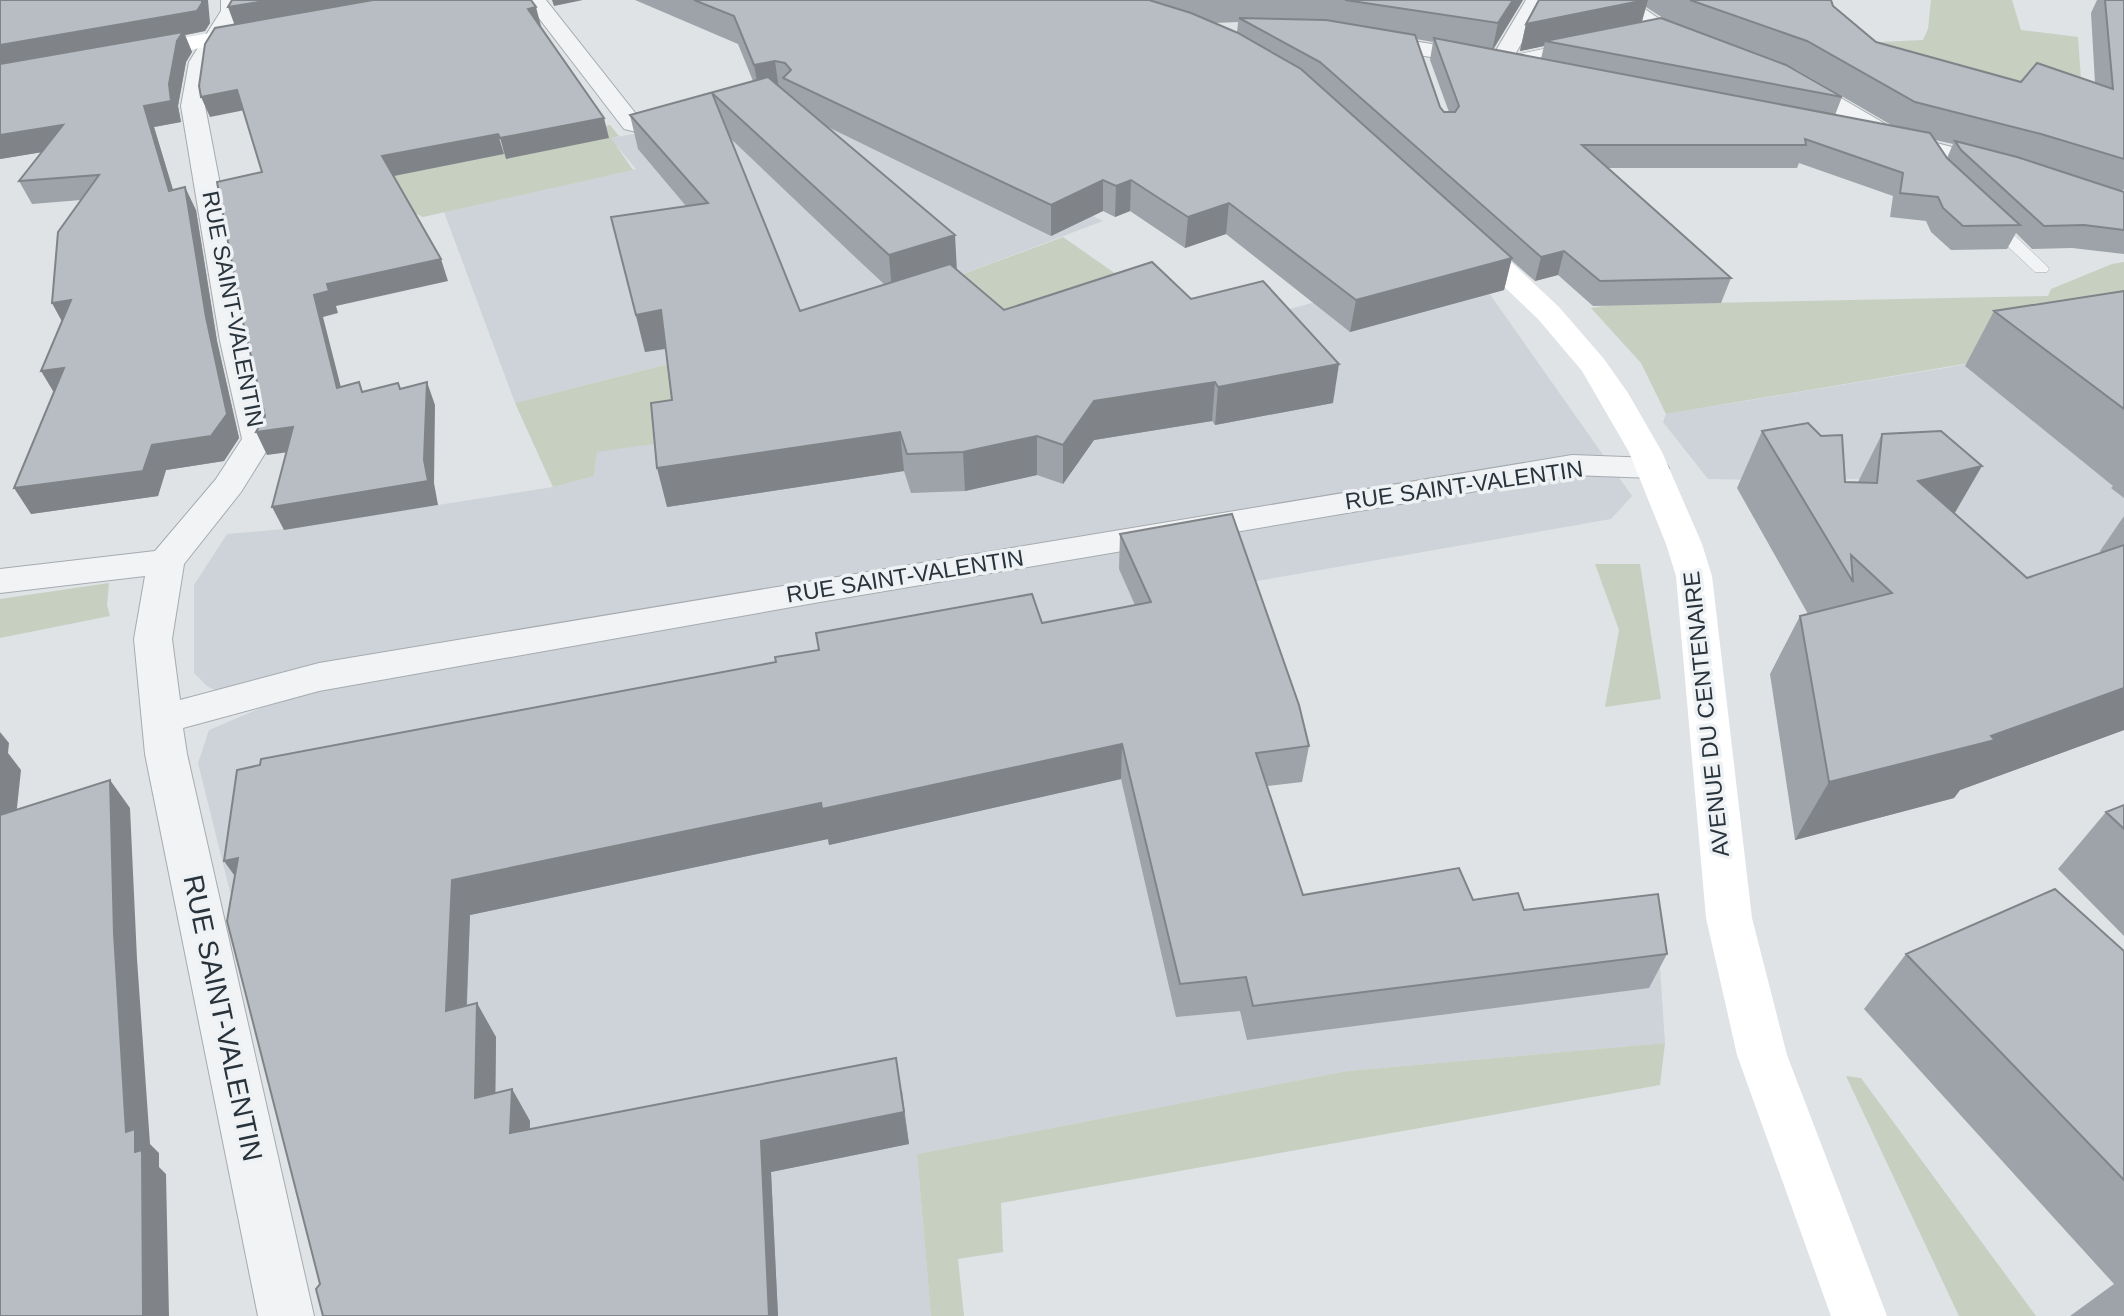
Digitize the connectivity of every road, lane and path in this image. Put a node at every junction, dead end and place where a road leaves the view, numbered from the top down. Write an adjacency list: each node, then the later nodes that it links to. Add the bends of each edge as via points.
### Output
1 (231, 0): 7 (street, RUE SAINT-VALENTIN, via 231,11)
2 (535, 0): 14 (street, via 632,124 649,128)
3 (1536, 0): 11 (street)
4 (1618, 0): 9 (street, via 1655,31)
5 (277, 28): 7 (main road)
6 (1342, 36): 11 (street, via 1419,54)
7 (212, 39): 10 (main road); 24 (street, RUE SAINT-VALENTIN, via 200,61 193,106 235,341 258,439 229,485)
8 (1581, 46): 11 (lane)
9 (1722, 52)
10 (120, 56)
11 (1500, 62): 13 (street)
12 (1771, 71): 16 (street)
13 (1555, 72)
14 (702, 117)
15 (1825, 125): 16 (street)
16 (1892, 138): 17 (street)
17 (1923, 145): 18 (lane); 19 (street)
18 (1936, 166)
19 (2028, 175)
20 (1982, 213): 22 (lane)
21 (1457, 227): 23 (main road, AVENUE DU CENTENAIRE, via 1573,340 1617,400)
22 (2041, 269)
23 (1652, 468): 26 (street, RUE SAINT-VALENTIN, via 1572,465 820,590 319,677); 28 (main road, AVENUE DU CENTENAIRE, via 1680,528 1694,576 1729,918 1739,965 1762,1055)
24 (166, 562): 25 (street); 26 (street, RUE SAINT-VALENTIN, via 153,639)
25 (0, 581)
26 (162, 719): 27 (street, RUE SAINT-VALENTIN)
27 (286, 1316)
28 (1859, 1316)

